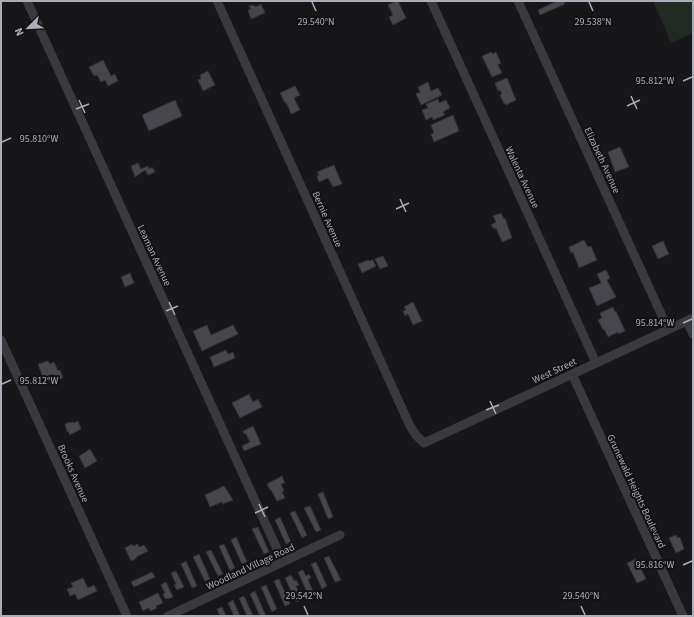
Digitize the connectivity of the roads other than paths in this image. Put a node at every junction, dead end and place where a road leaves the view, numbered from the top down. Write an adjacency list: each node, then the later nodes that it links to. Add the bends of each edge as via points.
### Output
1 (26, 1): 13 (street, Leaman Avenue)
2 (217, 1): 11 (street, Bernie Avenue, via 410,426)
3 (431, 1): 9 (street, Walenta Avenue)
4 (518, 1): 6 (street, Elizabeth Avenue)
5 (690, 320): 6 (street, West Street); 7 (street)
6 (668, 329): 9 (street, West Street)
7 (693, 334)
8 (1, 340): 14 (street, Brooks Avenue)
9 (596, 363): 10 (street, West Street)
10 (572, 374): 11 (street, West Street); 16 (street, Grunewald Heights Boulevard)
11 (424, 443)
12 (340, 535): 13 (street, Woodland Village Road)
13 (284, 562): 15 (street, Woodland Village Road)
14 (127, 616)
15 (168, 616)
16 (683, 616)

